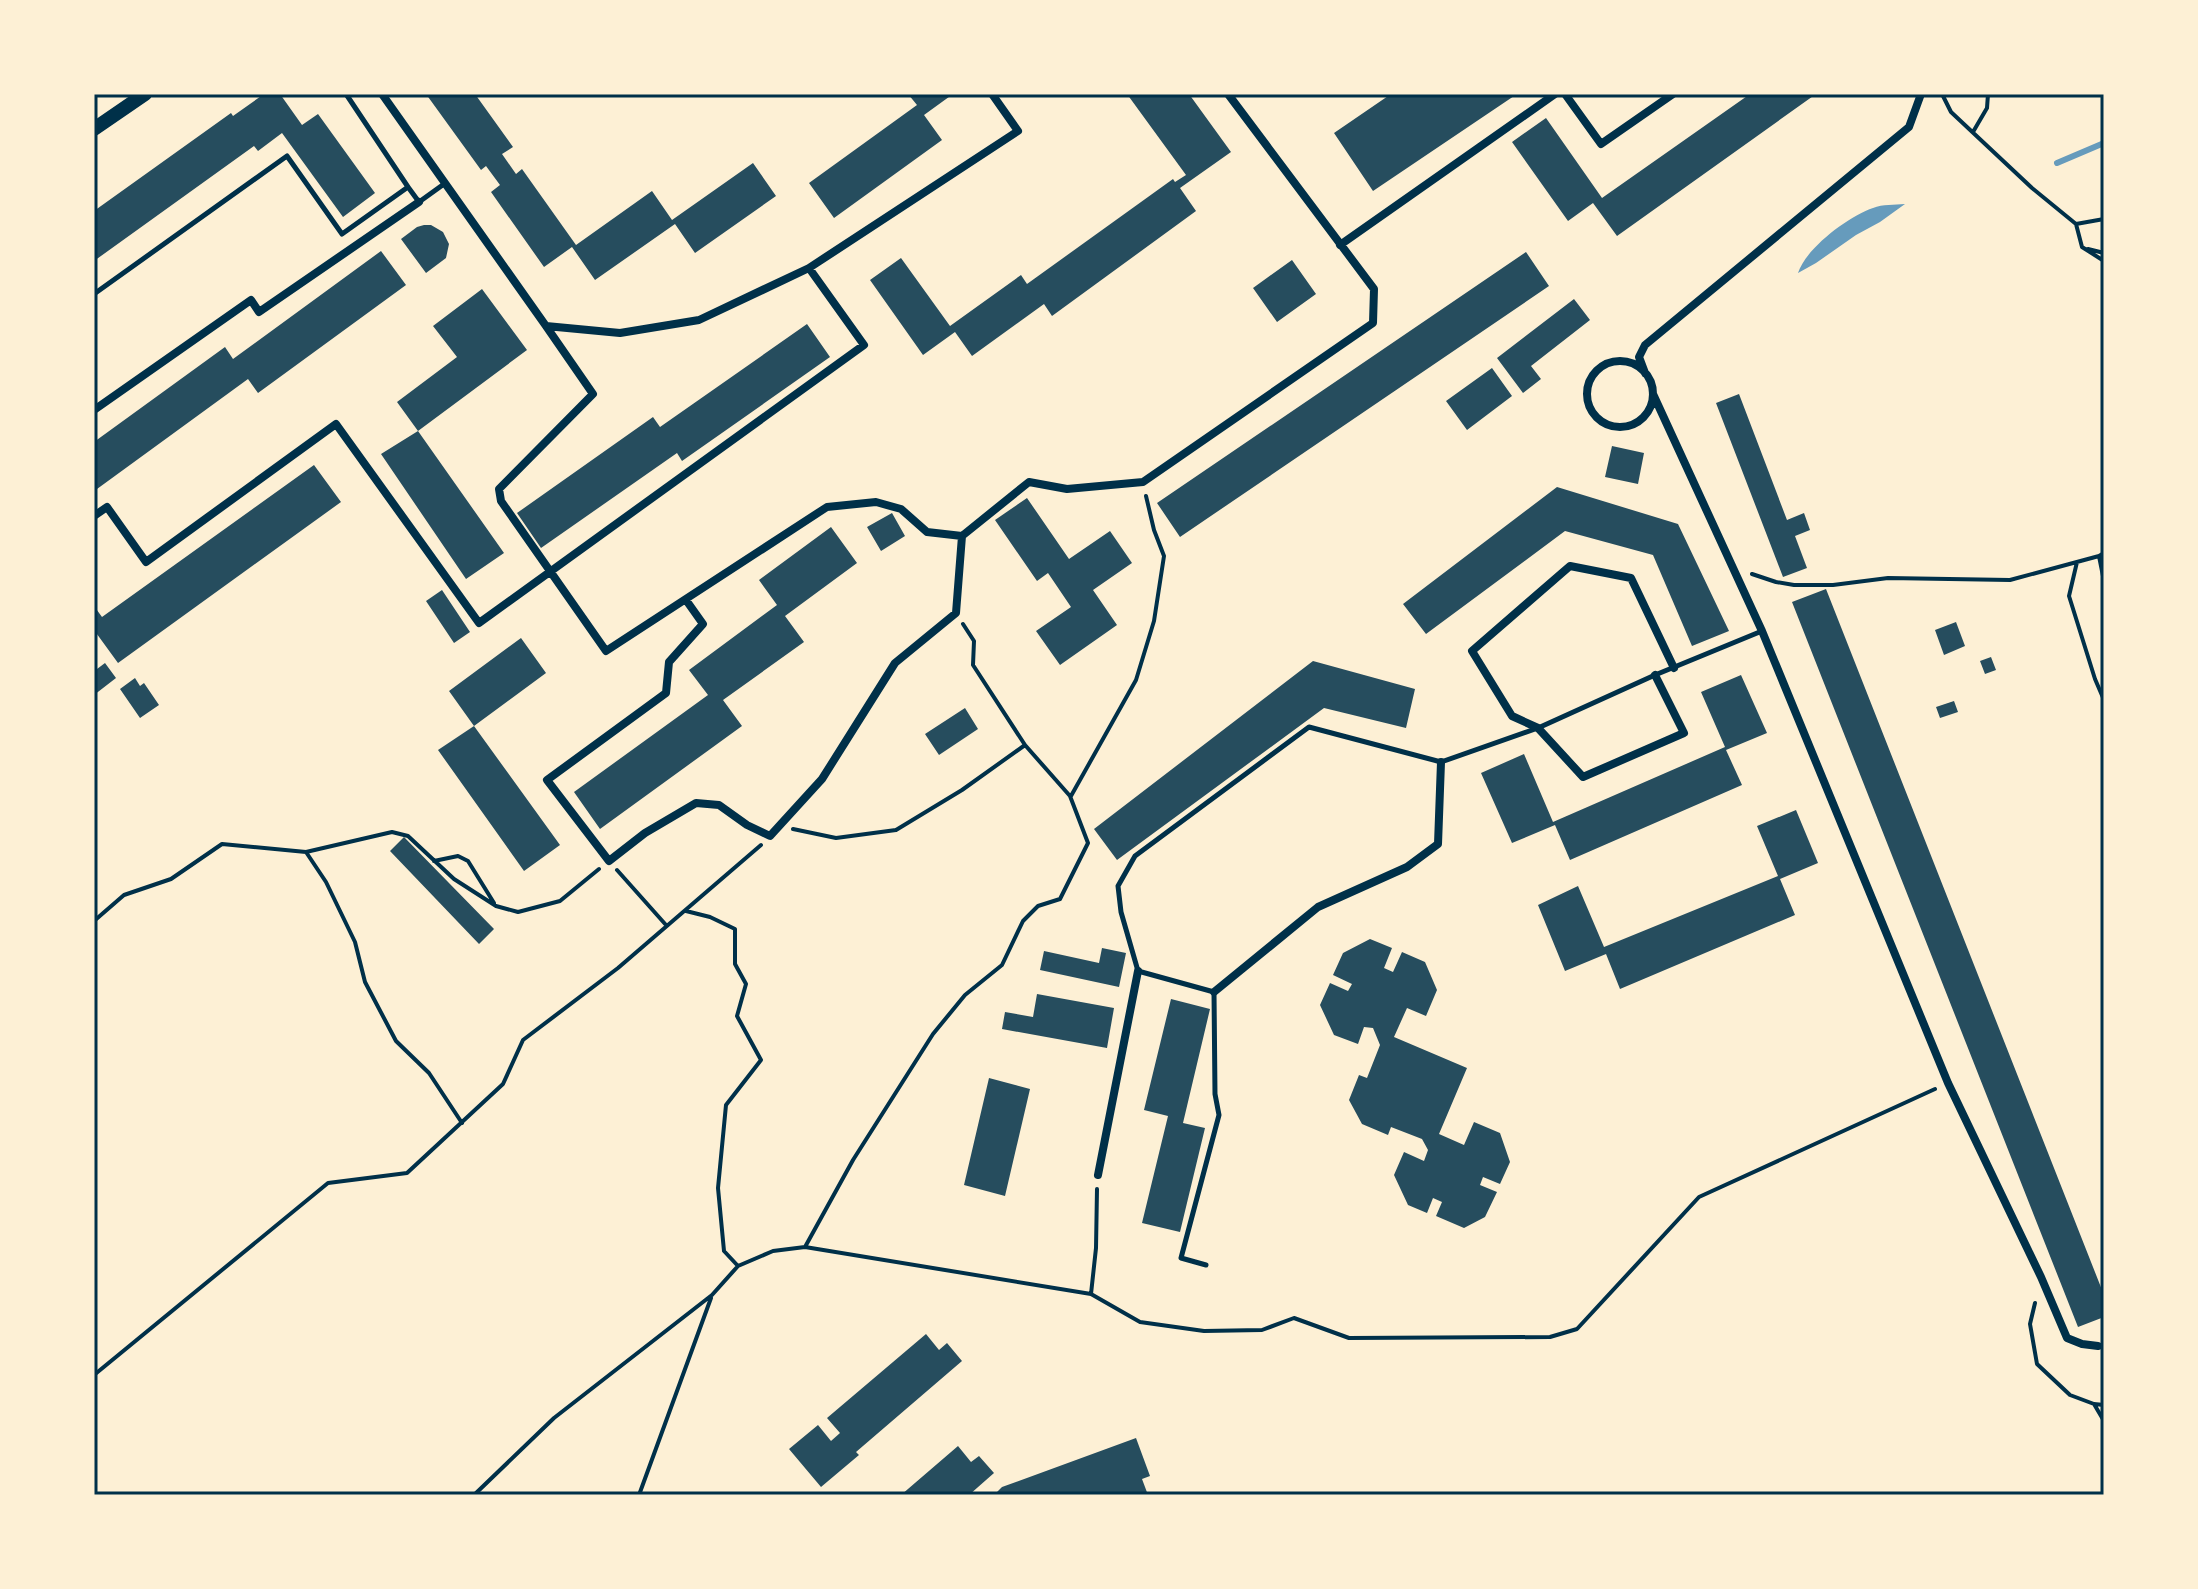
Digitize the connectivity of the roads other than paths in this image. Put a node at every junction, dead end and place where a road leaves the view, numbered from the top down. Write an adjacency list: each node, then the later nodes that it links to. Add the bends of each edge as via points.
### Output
1 (145, 94): 10 (main road)
2 (346, 94): 12 (lane)
3 (382, 94): 11 (street)
4 (992, 94): 15 (street, via 1018,131)
5 (1228, 94): 14 (street)
6 (1555, 94): 14 (street)
7 (1565, 94): 8 (street, via 1601,144)
8 (1673, 94)
9 (1921, 94): 18 (street, via 1909,127 1645,345 1639,357)
10 (94, 129)
11 (444, 184): 13 (lane); 17 (street)
12 (408, 187): 13 (lane); 16 (lane, via 342,234 287,156)
13 (419, 202): 20 (street, via 259,312 251,300)
14 (1340, 245): 22 (street, via 1374,289 1373,323 1143,482 1067,489 1029,482)
15 (809, 268): 17 (street, via 699,320 620,333); 23 (street, via 864,345)
16 (94, 294)
17 (546, 326): 23 (street, via 593,394 499,489 508,514)
18 (1645, 373): 19 (street); 19 (street, via 1626,362 1605,364 1590,380 1587,401 1599,420 1629,426 1647,414)
19 (1653, 394): 25 (street)
20 (94, 410)
21 (94, 516): 23 (street, via 107,507 146,562 336,424 479,623)
22 (962, 536): 24 (street, via 927,532 901,509 876,502 827,507); 24 (street, via 956,613 895,663 822,779 770,836 719,805 696,803 609,861 547,780 666,693 669,662 703,624)
23 (549, 572): 24 (street, via 606,651)
24 (686, 600)
25 (1762, 631): 26 (lane); 34 (street, via 1948,1083 2067,1338)
26 (1674, 668): 27 (lane); 28 (street, via 1631,578 1570,566 1472,651 1512,716)
27 (1655, 675): 28 (lane); 28 (street, via 1684,733 1583,777)
28 (1538, 728): 29 (lane)
29 (1441, 762): 30 (lane, via 1309,727 1135,856 1118,886); 31 (street, via 1438,844 1407,867 1318,907)
30 (1138, 971): 31 (lane); 32 (street)
31 (1214, 992): 33 (lane, via 1219,1115 1181,1258)
32 (1098, 1175)
33 (1206, 1265)
34 (2098, 1346)

